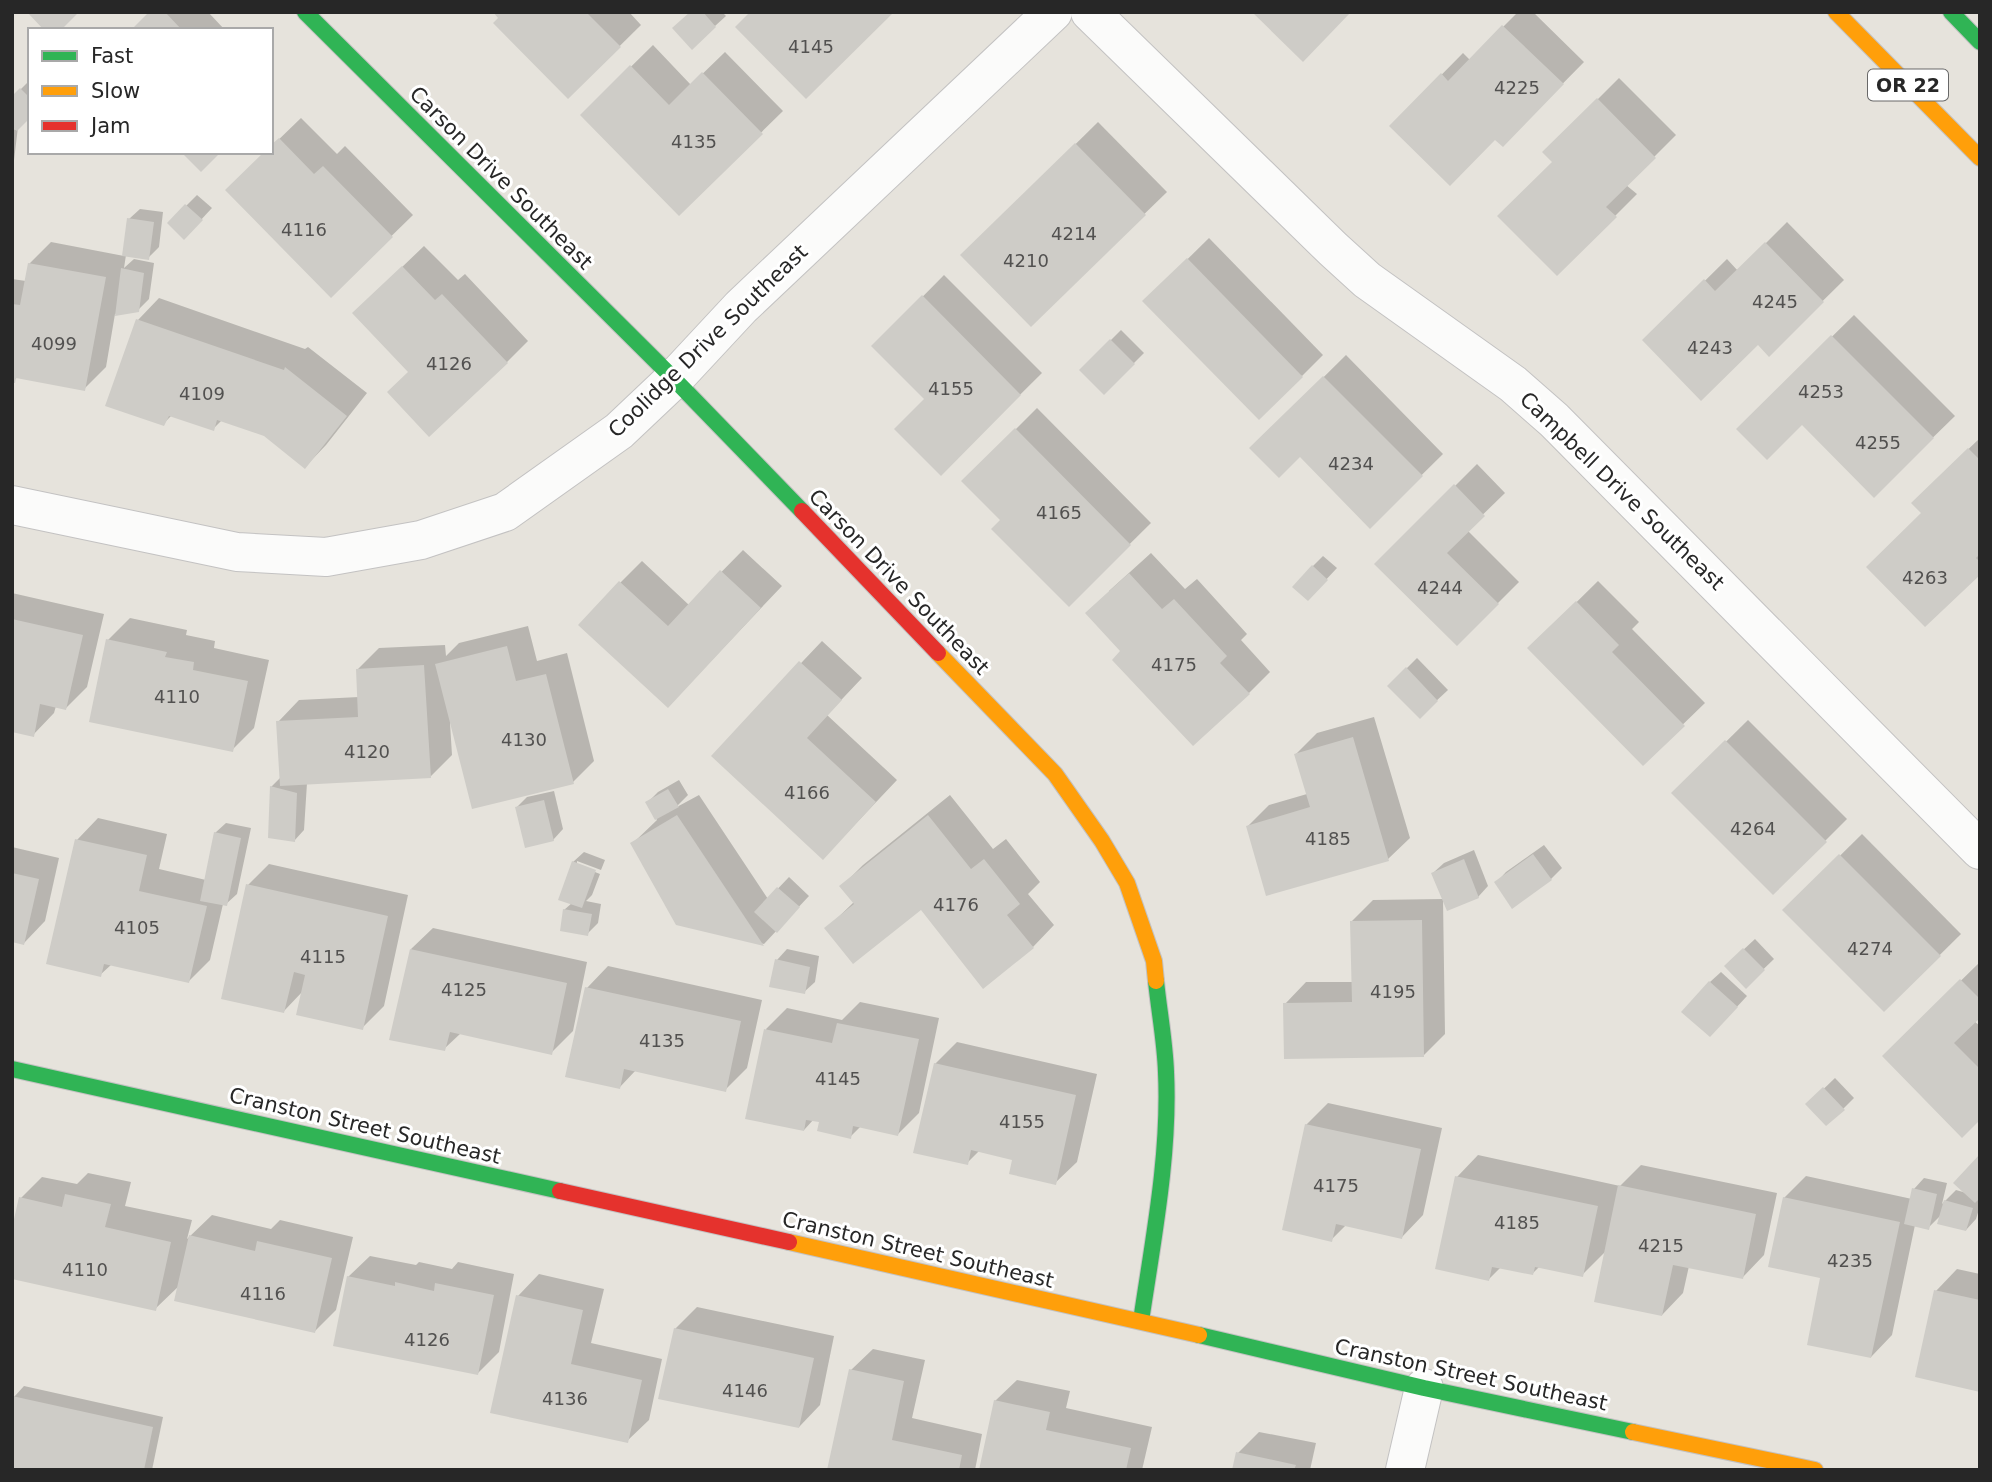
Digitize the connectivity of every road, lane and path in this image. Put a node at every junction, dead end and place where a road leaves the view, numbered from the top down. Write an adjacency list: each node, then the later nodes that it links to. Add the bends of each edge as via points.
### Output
1 (305, 12): 8 (main road, Carson Drive Southeast)
2 (1053, 12): 8 (street, Coolidge Drive Southeast, via 741,307)
3 (1090, 12): 10 (street, Campbell Drive Southeast, via 1367,280 1513,384 1554,420)
4 (1836, 12): 7 (main road, OR 22)
5 (1951, 12): 6 (main road)
6 (1980, 42)
7 (1980, 158)
8 (674, 379): 9 (street, Coolidge Drive Southeast, via 620,431 505,512 421,540 326,557 237,552); 12 (main road, Carson Drive Southeast, via 1055,774 1127,883 1154,961 1166,1071 1157,1217)
9 (12, 505)
10 (1980, 850)
11 (12, 1069): 12 (main road, Cranston Street Southeast)
12 (1141, 1321): 13 (main road, Cranston Street Southeast)
13 (1423, 1388): 14 (street); 15 (main road, Cranston Street Southeast)
14 (1405, 1470)
15 (1815, 1470)

